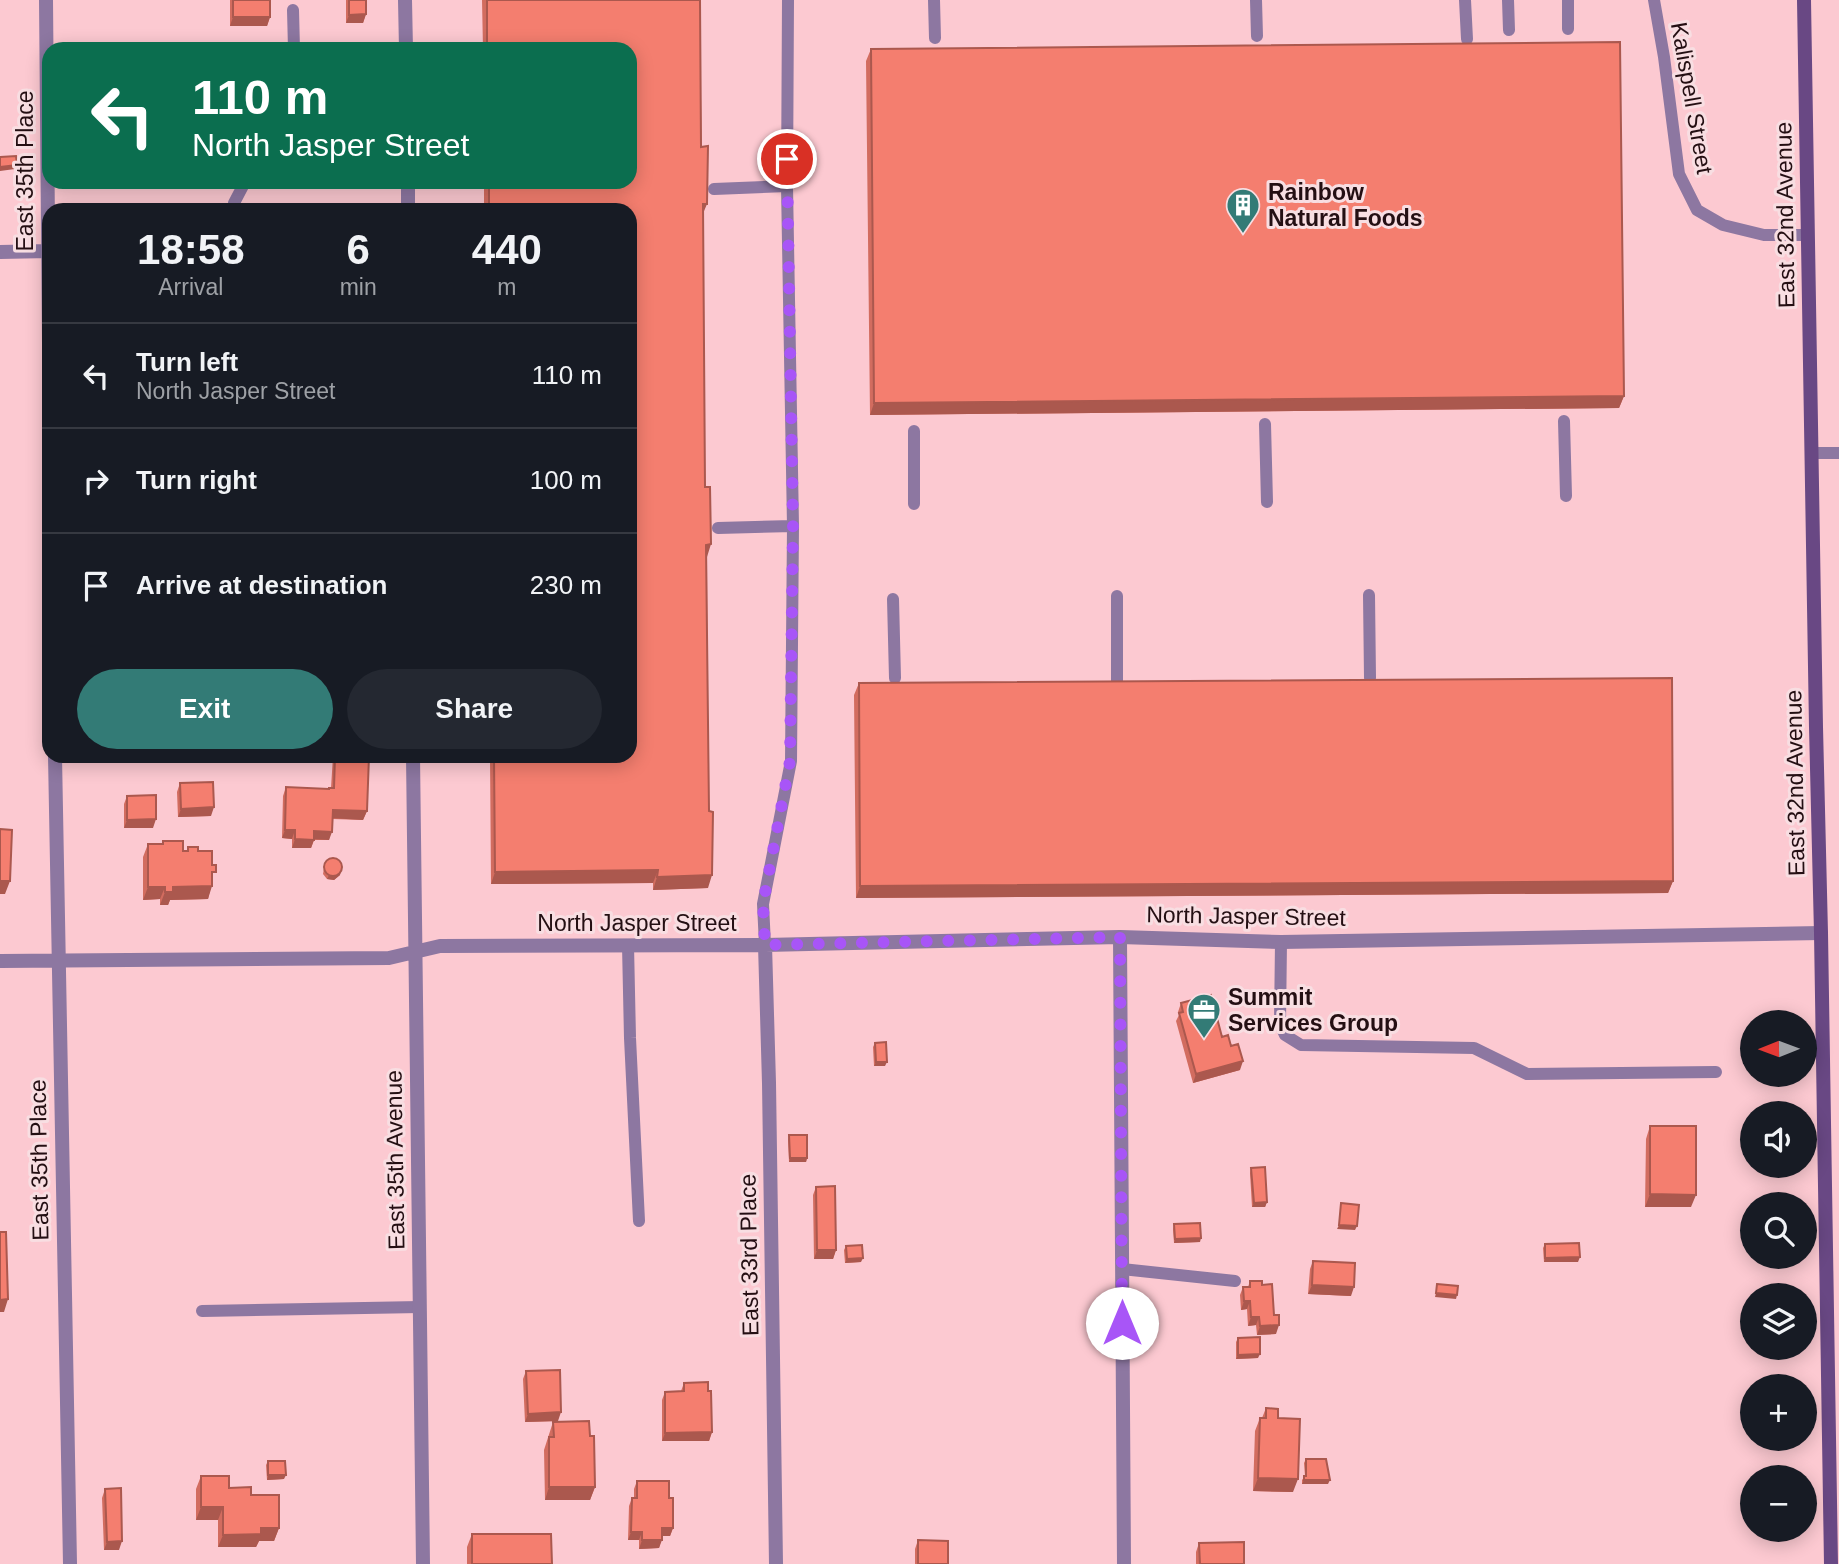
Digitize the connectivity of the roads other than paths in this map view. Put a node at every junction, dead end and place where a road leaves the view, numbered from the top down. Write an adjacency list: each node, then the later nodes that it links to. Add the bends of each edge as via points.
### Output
1 (46, 0): 17 (street, East 35th Place)
2 (405, 0): 19 (street)
3 (789, 0): 20 (lane)
4 (934, 0): 15 (lane)
5 (1256, 0): 14 (lane)
6 (1465, 0): 16 (lane)
7 (1508, 0): 13 (lane)
8 (1568, 0): 12 (lane)
9 (1654, 0): 22 (lane, Kalispell Street, via 1679,174 1697,210 1723,225 1754,233)
10 (1804, 0): 22 (street, East 32nd Avenue)
11 (293, 10): 18 (lane)
12 (1568, 29)
13 (1508, 30)
14 (1257, 36)
15 (935, 38)
16 (1467, 39)
17 (46, 42)
18 (294, 42)
19 (406, 42)
20 (787, 186): 21 (lane); 33 (lane)
21 (714, 189)
22 (1808, 235): 28 (street, East 32nd Avenue)
23 (42, 251): 24 (street)
24 (0, 252)
25 (1564, 421): 30 (lane)
26 (1265, 424): 31 (lane)
27 (914, 431): 32 (lane)
28 (1811, 453): 29 (lane); 43 (street, East 32nd Avenue)
29 (1839, 453)
30 (1566, 496)
31 (1267, 502)
32 (914, 504)
33 (793, 526): 34 (lane); 47 (lane, via 790,761 763,904)
34 (718, 528)
35 (1369, 595): 39 (lane)
36 (1117, 596): 40 (lane)
37 (893, 599): 38 (lane)
38 (895, 678)
39 (1370, 678)
40 (1117, 683)
41 (55, 763): 50 (street, East 35th Place)
42 (413, 763): 48 (street, East 35th Avenue)
43 (1821, 933): 45 (street, North Jasper Street); 57 (street, East 32nd Avenue)
44 (1120, 937): 45 (street, North Jasper Street); 47 (street, North Jasper Street); 53 (street)
45 (1281, 942): 51 (lane, via 1280,1024 1285,1035 1301,1045 1475,1048 1527,1074)
46 (628, 945): 47 (street, North Jasper Street); 48 (street, North Jasper Street, via 440,946); 52 (lane)
47 (765, 945): 60 (street, East 33rd Place)
48 (414, 953): 50 (street, North Jasper Street, via 389,958); 55 (street, East 35th Avenue)
49 (0, 961): 50 (street, North Jasper Street)
50 (58, 961): 58 (street, East 35th Place)
51 (1716, 1072)
52 (639, 1221)
53 (1122, 1269): 54 (lane); 61 (street)
54 (1236, 1281)
55 (420, 1307): 56 (lane); 59 (street, East 35th Avenue)
56 (202, 1311)
57 (1834, 1478): 62 (street, East 32nd Avenue)
58 (70, 1564)
59 (423, 1564)
60 (776, 1564)
61 (1124, 1564)
62 (1831, 1564)

